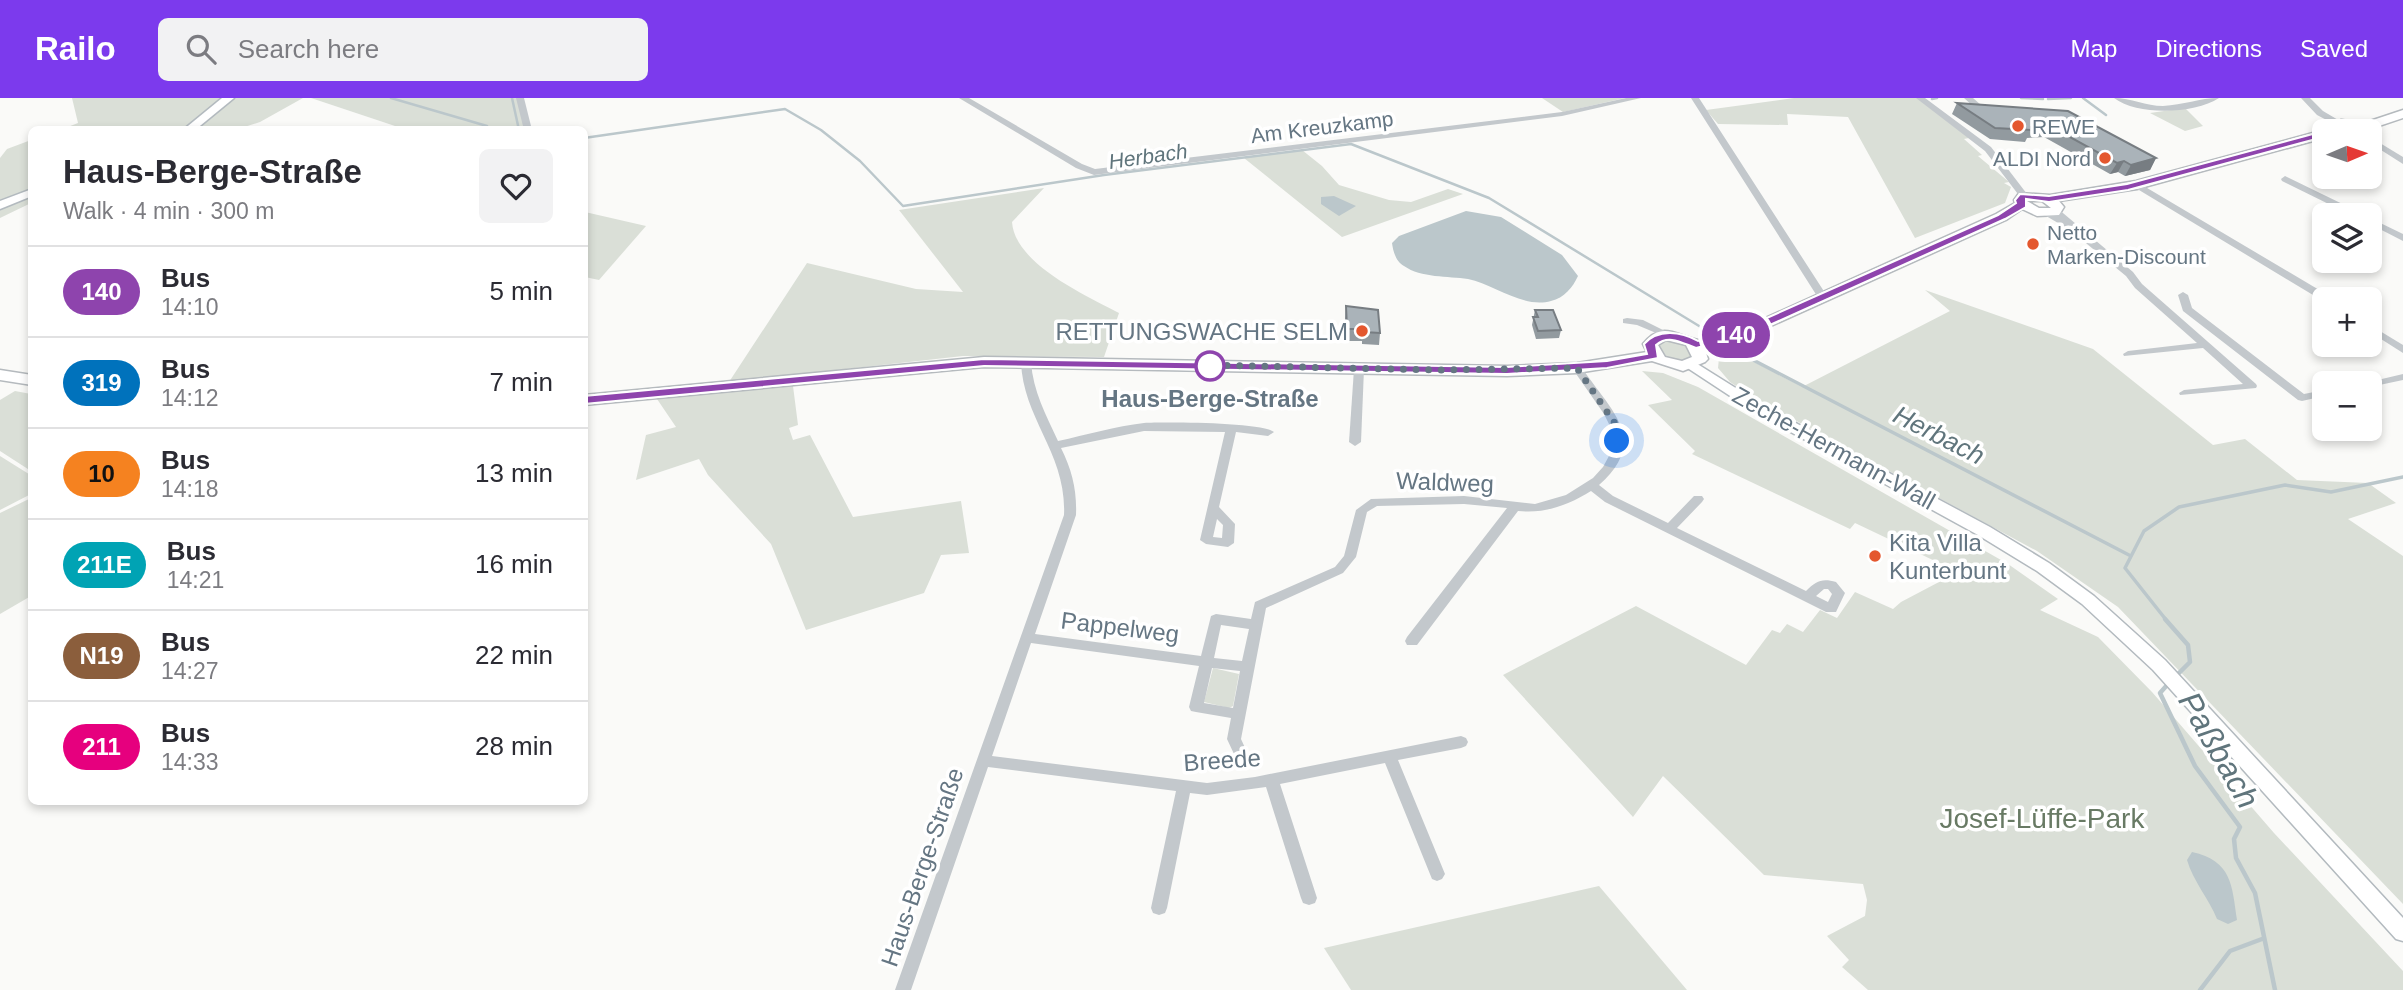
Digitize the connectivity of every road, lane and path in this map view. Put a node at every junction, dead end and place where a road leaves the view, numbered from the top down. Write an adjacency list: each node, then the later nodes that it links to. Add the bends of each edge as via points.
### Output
1 (229, 98): 16 (street)
2 (520, 98): 17 (street)
3 (963, 98): 4 (street, Am Kreuzkamp, via 1094,172 1562,114)
4 (1637, 98)
5 (1695, 98): 33 (street)
6 (1920, 98): 27 (street, via 1988,149)
7 (1968, 98): 11 (street)
8 (2118, 98): 12 (street)
9 (2215, 98): 12 (street, via 2190,105)
10 (2305, 98): 15 (street)
11 (1977, 105)
12 (2128, 105): 14 (street)
13 (2403, 114): 18 (main road)
14 (2140, 115)
15 (2327, 119)
16 (193, 126)
17 (527, 126)
18 (2382, 127)
19 (2312, 137): 24 (main road)
20 (2312, 143): 24 (main road)
21 (2382, 145): 22 (street)
22 (2403, 161)
23 (2285, 178): 26 (street)
24 (2136, 188): 27 (main road); 31 (street)
25 (28, 194): 28 (street)
26 (2334, 203)
27 (2040, 204): 33 (main road); 36 (street, via 2130,274)
28 (0, 205)
29 (2382, 226): 30 (street)
30 (2401, 235)
31 (2312, 289)
32 (2183, 295): 49 (street, via 2187,309 2302,398)
33 (1822, 296): 35 (main road, via 1746,332)
34 (2382, 335): 37 (street)
35 (1696, 345): 39 (main road, via 1683,337 1660,338 1650,344); 41 (main road, via 1701,356)
36 (2206, 345): 38 (street); 48 (street, via 2252,386)
37 (2403, 349)
38 (2128, 354)
39 (1654, 356): 41 (main road, via 1672,365); 42 (main road)
40 (1026, 362): 43 (main road); 50 (main road, via 921,366); 54 (street, Haus-Berge-Straße, via 1026,379)
41 (1691, 364): 77 (street, Zeche-Hermann-Wall, via 1761,410 2043,567 2122,628)
42 (1577, 368): 43 (main road); 55 (street, via 1616,425 1612,464)
43 (1359, 369): 53 (street)
44 (0, 375): 46 (main road)
45 (2403, 377): 47 (street)
46 (28, 379)
47 (2382, 381)
48 (2184, 393)
49 (2312, 396)
50 (588, 400)
51 (1231, 428): 52 (street); 54 (street, via 1144,427); 58 (street)
52 (1268, 432)
53 (1355, 442)
54 (1056, 445): 63 (street, Haus-Berge-Straße, via 1072,505)
55 (1591, 485): 57 (street, Waldweg, via 1541,507); 59 (street, via 1609,499)
56 (1698, 499): 59 (street)
57 (1514, 507): 61 (street, Waldweg, via 1494,502 1375,502 1362,510 1350,557 1339,570); 64 (street, Waldweg)
58 (1213, 508)
59 (1670, 528): 60 (street)
60 (1808, 596)
61 (1260, 605): 62 (street)
62 (1255, 625): 65 (street, via 1216,620); 66 (street)
63 (1028, 638): 65 (street, Pappelweg); 71 (street, Haus-Berge-Straße)
64 (1412, 641)
65 (1206, 662): 66 (street, Pappelweg); 67 (street, via 1196,707)
66 (1246, 667): 67 (street)
67 (1239, 713): 69 (street, via 1234,739)
68 (1461, 742): 70 (street, Breede)
69 (1239, 750)
70 (1389, 756): 72 (street, Breede); 74 (street)
71 (984, 761): 73 (street, Breede); 78 (street, Haus-Berge-Straße)
72 (1271, 780): 73 (street, Breede); 75 (street)
73 (1184, 788): 76 (street)
74 (1437, 874)
75 (1309, 898)
76 (1159, 908)
77 (2403, 932)
78 (903, 990)

